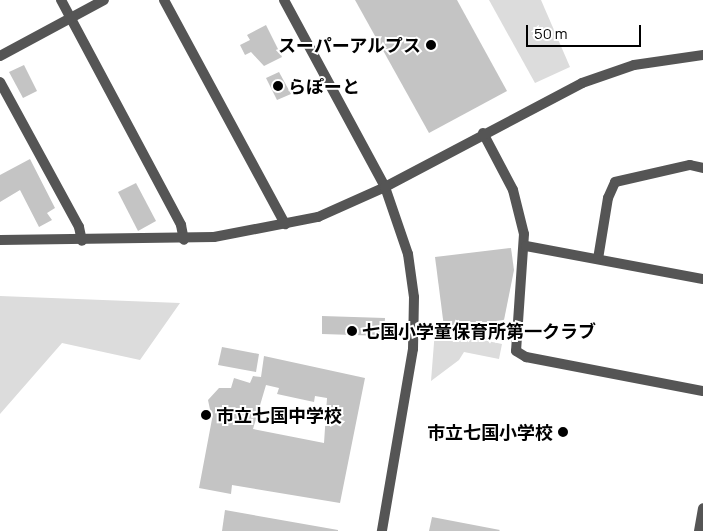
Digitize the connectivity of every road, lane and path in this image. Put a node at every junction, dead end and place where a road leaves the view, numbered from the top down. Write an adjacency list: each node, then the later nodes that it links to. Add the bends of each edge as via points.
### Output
1 (61, 0): 5 (street)
2 (104, 0): 5 (street)
3 (164, 0): 12 (street)
4 (284, 0): 11 (street)
5 (70, 17): 7 (street); 14 (street, via 181,225)
6 (703, 55): 9 (street, via 612,72)
7 (0, 56)
8 (0, 82): 15 (street, via 79,227)
9 (482, 133): 11 (street); 16 (street, via 514,190)
10 (703, 168): 17 (street, via 690,165 615,182 608,198)
11 (385, 187): 12 (street, via 342,210); 21 (street, via 408,254 415,316 409,382)
12 (285, 224): 14 (street)
13 (0, 240): 15 (street)
14 (184, 240): 15 (street)
15 (82, 241)
16 (526, 246): 17 (street); 19 (street, via 516,351 526,357)
17 (598, 259): 18 (street)
18 (703, 279)
19 (703, 391)
20 (703, 508): 22 (street)
21 (382, 531)
22 (699, 531)

